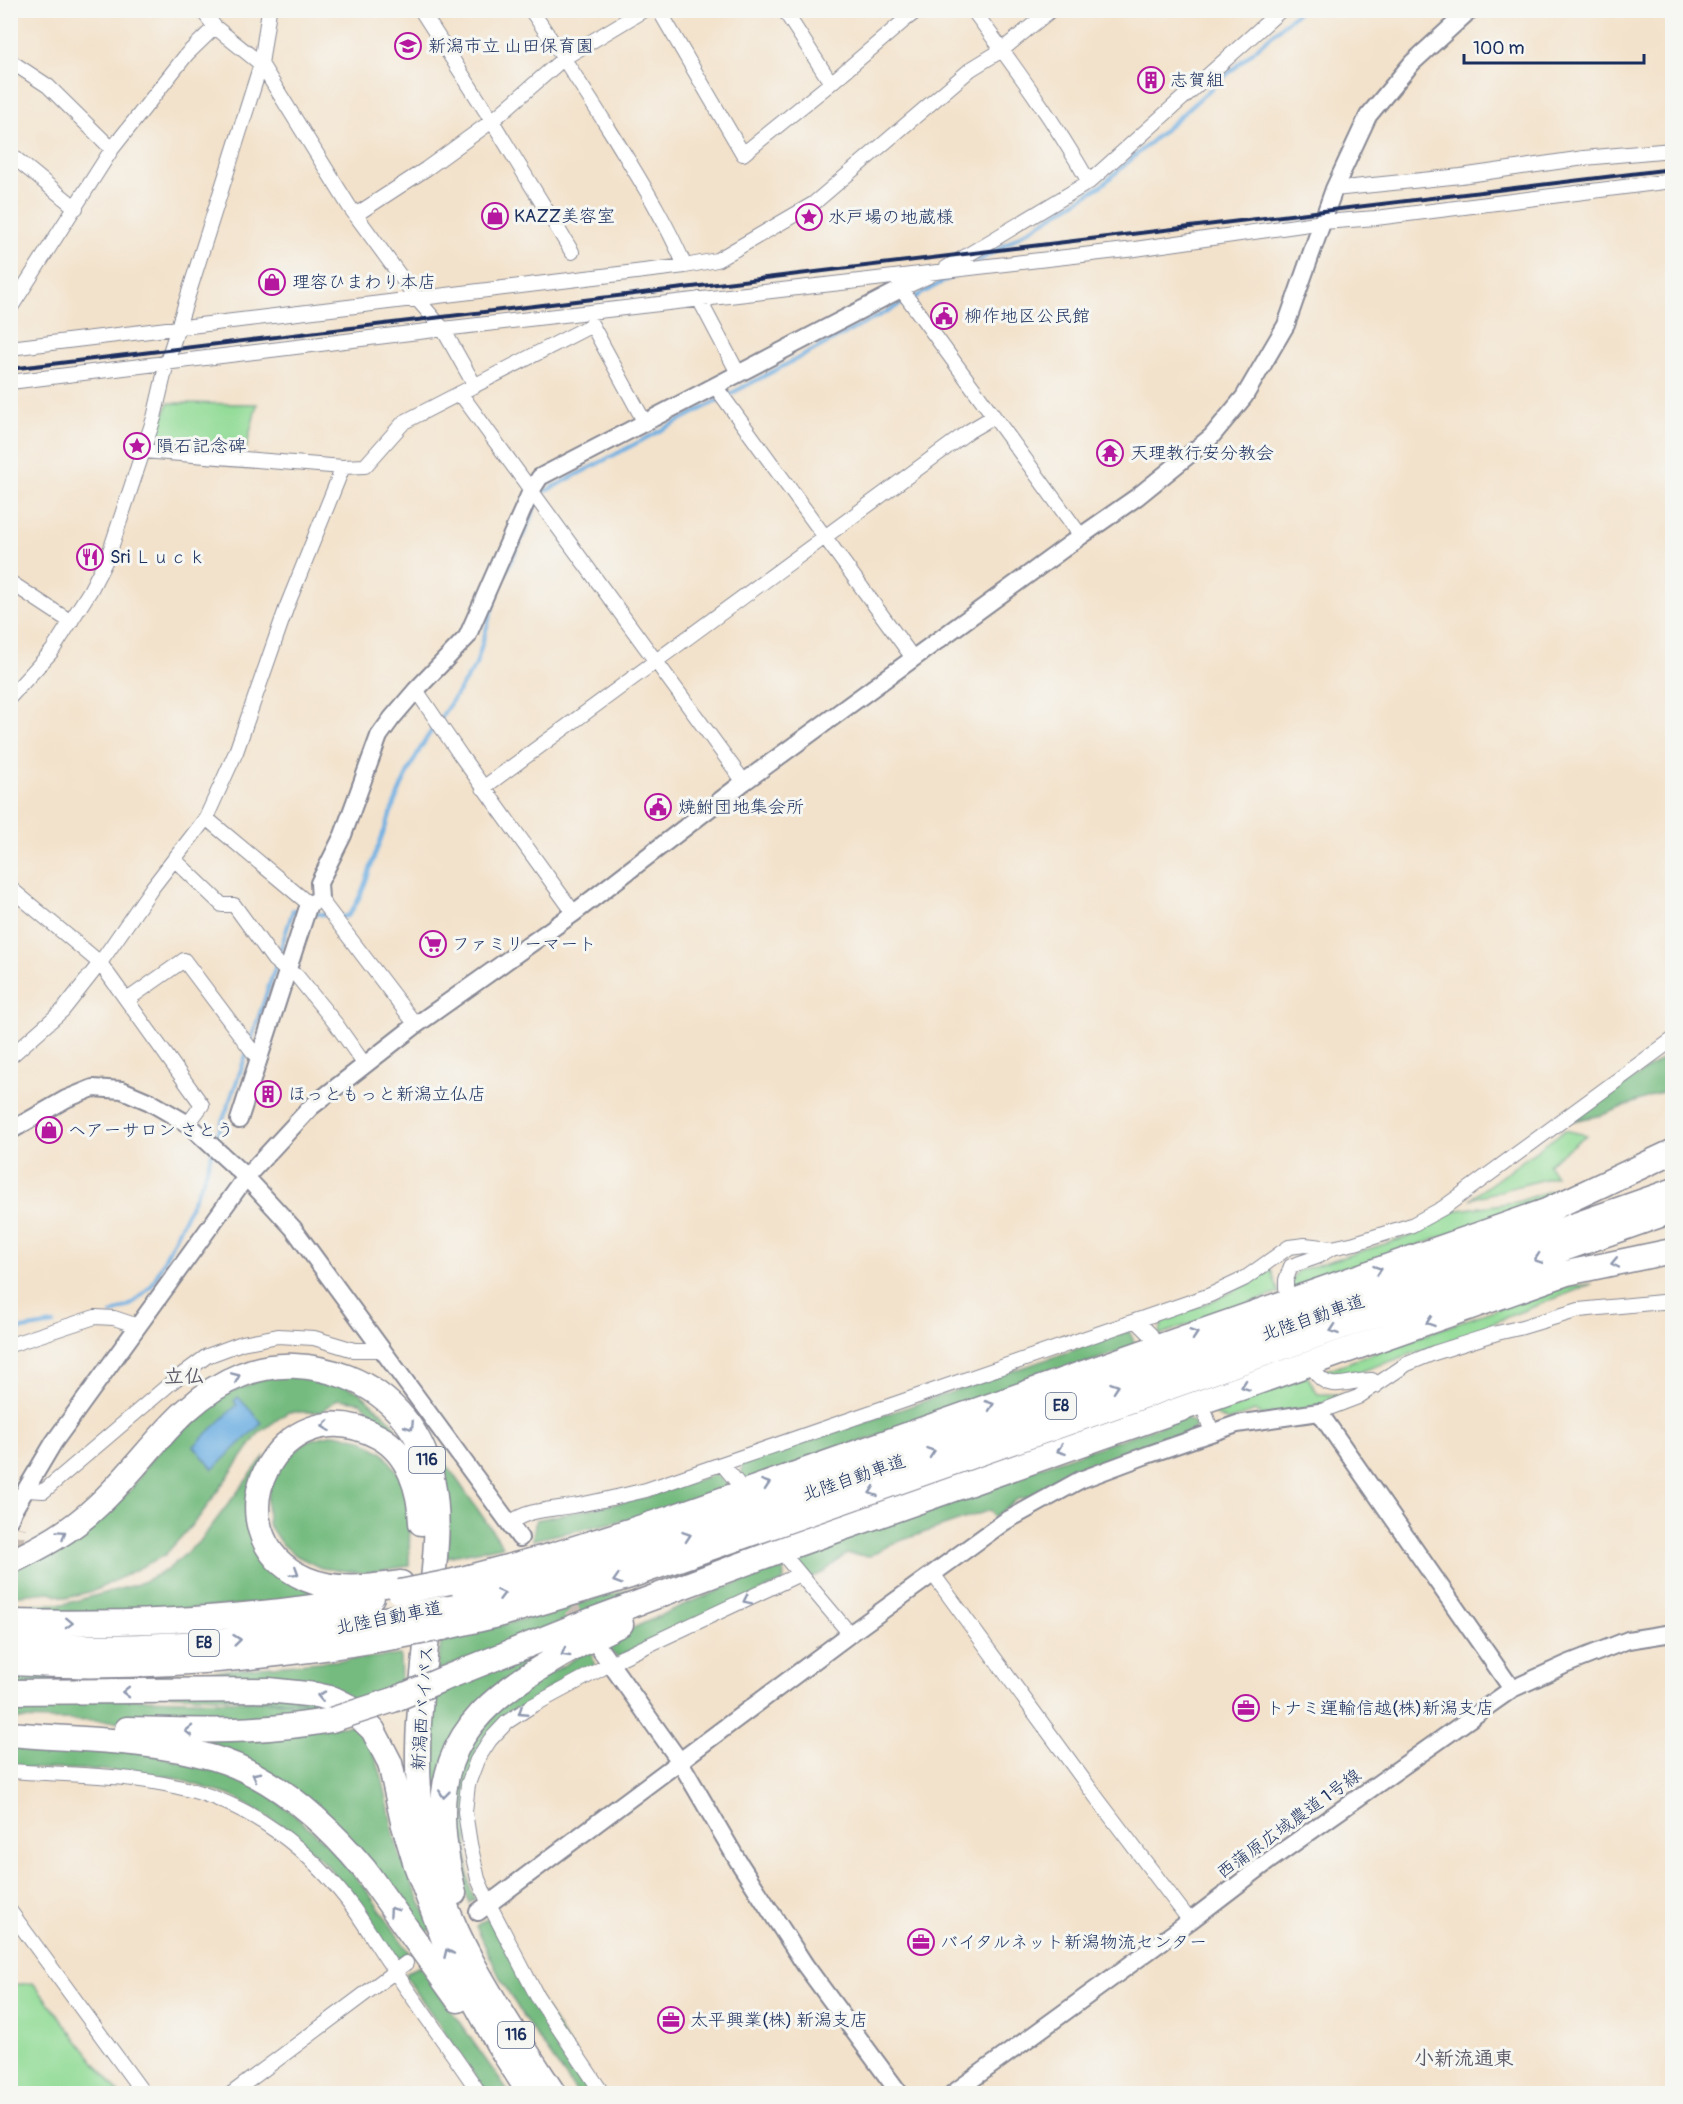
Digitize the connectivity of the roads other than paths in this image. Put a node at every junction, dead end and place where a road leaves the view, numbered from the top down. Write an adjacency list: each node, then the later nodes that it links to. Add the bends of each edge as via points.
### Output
1 (202, 10): 13 (street)
2 (268, 10): 17 (street)
3 (421, 10): 19 (street)
4 (531, 10): 15 (street)
5 (644, 10): 15 (street)
6 (659, 10): 18 (street, via 743,154)
7 (784, 10): 18 (street)
8 (918, 10): 18 (street)
9 (973, 10): 14 (street)
10 (1051, 10): 14 (street)
11 (1281, 10): 24 (street)
12 (1470, 10): 25 (street, via 1412,63 1368,116)
13 (215, 27): 17 (street); 20 (street, via 187,54)
14 (1002, 50): 24 (street); 30 (street, via 971,69 813,204 717,260)
15 (564, 58): 19 (street); 30 (street, via 667,225)
16 (10, 61): 20 (street, via 48,86)
17 (261, 64): 27 (street); 36 (street)
18 (831, 83)
19 (492, 121): 27 (street); 29 (street)
20 (112, 149): 26 (street)
21 (1672, 150): 25 (street)
22 (10, 154): 26 (street)
23 (1672, 181): 28 (street)
24 (1089, 182): 31 (street)
25 (1334, 189): 28 (street)
26 (76, 208): 35 (street)
27 (357, 214): 33 (street)
28 (1323, 222): 31 (street, via 1135,249); 50 (street, via 1286,325 1244,397 1211,437)
29 (572, 252)
30 (685, 266): 33 (street)
31 (943, 270): 32 (street); 34 (street)
32 (901, 289): 40 (street); 45 (street)
33 (417, 299): 36 (street); 37 (street)
34 (699, 299): 37 (street); 40 (street)
35 (10, 309)
36 (178, 328): 38 (street); 39 (street)
37 (443, 329): 39 (street); 42 (street)
38 (10, 348)
39 (167, 362): 41 (street); 47 (street)
40 (738, 374): 43 (street)
41 (10, 382)
42 (476, 386): 44 (street); 46 (street, via 592,325)
43 (715, 386): 46 (street); 51 (street)
44 (460, 393): 48 (street, via 404,422 365,466); 49 (street)
45 (993, 417): 50 (street); 51 (street)
46 (645, 423): 49 (street, via 540,477)
47 (143, 451): 48 (street); 53 (street, via 109,554)
48 (343, 467): 60 (street, via 287,606 236,752)
49 (531, 491): 55 (street); 56 (street, via 467,637)
50 (1081, 536): 54 (street)
51 (824, 537): 54 (street); 55 (street)
52 (10, 582): 53 (street)
53 (71, 622): 57 (street, via 52,651)
54 (913, 658): 58 (street)
55 (655, 662): 58 (street); 59 (street)
56 (416, 690): 59 (street); 63 (street, via 379,736)
57 (10, 697)
58 (744, 782): 64 (street)
59 (483, 788): 64 (street)
60 (206, 818): 61 (street); 63 (street)
61 (174, 859): 65 (street); 66 (street, via 222,905 234,905 274,960)
62 (10, 888): 65 (street)
63 (314, 902): 66 (street); 68 (street)
64 (574, 913): 68 (street)
65 (100, 963): 67 (street); 71 (street, via 63,1010)
66 (287, 971): 70 (street); 72 (street, via 297,976)
67 (127, 1000): 70 (street, via 184,960 253,1052); 74 (street, via 202,1105)
68 (416, 1025): 72 (street)
69 (1672, 1040): 80 (street, via 1427,1218 1396,1231)
70 (260, 1056): 73 (street)
71 (10, 1057)
72 (365, 1065): 77 (street, via 311,1107)
73 (239, 1120)
74 (188, 1124): 75 (street, via 122,1090 93,1088); 77 (street)
75 (10, 1131)
76 (1672, 1152): 104 (highway, one-way to 76, bridge, via 606,1539 1546,1211)
77 (246, 1177): 85 (street); 88 (street, via 293,1228)
78 (1672, 1191): 105 (highway, 北陸自動車道 / E8, one-way to 78)
79 (1672, 1211): 105 (highway, 北陸自動車道 / E8, one-way to 105, via 663,1565 546,1601)
80 (1332, 1248): 82 (street, via 1291,1266); 84 (street, via 1289,1247 1227,1288)
81 (1672, 1251): 100 (highway, one-way to 100, via 1567,1274)
82 (1286, 1288)
83 (1672, 1301): 90 (street, via 1579,1310 1497,1333 1407,1364)
84 (1137, 1321): 86 (street); 94 (street)
85 (138, 1326): 87 (street, via 95,1317); 96 (street, via 54,1442)
86 (1151, 1335)
87 (10, 1346)
88 (382, 1350): 96 (street, via 354,1350 314,1338 278,1336 242,1343 207,1356 44,1491); 98 (street)
89 (1315, 1371): 90 (street, via 1336,1386 1363,1379 1372,1380)
90 (1376, 1386): 92 (street, via 1346,1403)
91 (1204, 1409): 93 (street)
92 (1319, 1412): 93 (street); 114 (street)
93 (1212, 1432): 103 (street, via 1080,1480 1004,1522)
94 (722, 1464): 95 (street); 98 (street, via 622,1496 534,1511)
95 (737, 1482)
96 (26, 1490): 97 (street)
97 (14, 1523)
98 (510, 1523): 99 (street)
99 (520, 1538)
100 (788, 1554): 102 (street); 116 (highway, one-way to 116, bridge, via 576,1626 383,1704 331,1720 233,1731); 125 (highway, one-way to 125, via 616,1626 567,1651 506,1690 462,1736 447,1775 443,1819 455,1898)
101 (17, 1558): 125 (highway, 新潟西バイパス / 116, one-way to 125, via 77,1524 196,1401 244,1373 278,1366 323,1369 367,1386 394,1406 422,1447 436,1501 419,1734 424,1835 444,1902)
102 (800, 1574): 109 (street); 113 (street, one-way to 113)
103 (933, 1574): 109 (street); 123 (street)
104 (400, 1588): 106 (highway, one-way to 104, via 95,1624 269,1614 333,1605); 120 (highway, one-way to 104, via 404,1796 403,1760 420,1554 417,1490 399,1454 368,1431 351,1426 313,1428 283,1447 262,1476 258,1497 258,1516 274,1554 308,1580 348,1587)
105 (443, 1618): 107 (highway, 北陸自動車道 / E8, bridge)
106 (10, 1622)
107 (395, 1627): 110 (highway, 北陸自動車道 / E8, one-way to 107, via 95,1647 207,1643); 112 (highway, 北陸自動車道 / E8, via 334,1648 216,1661 67,1666)
108 (1672, 1633): 114 (street, 西蒲原広域農道 1号線, via 1628,1640)
109 (850, 1634): 118 (street)
110 (10, 1643)
111 (597, 1645): 113 (street)
112 (10, 1663)
113 (611, 1665): 118 (street); 121 (street, one-way to 121, via 507,1722 477,1760 468,1784 465,1812)
114 (1512, 1689): 123 (street, 西蒲原広域農道 1号線)
115 (10, 1692): 120 (highway, one-way to 115, via 390,1763 381,1744 364,1719 334,1699 268,1690)
116 (10, 1727)
117 (10, 1734): 129 (highway, 116, one-way to 117, via 365,1870 310,1812 288,1795 242,1769 190,1752)
118 (679, 1760): 121 (street); 132 (street, via 805,1965)
119 (10, 1771): 124 (street, via 143,1780 190,1790 252,1814 317,1865)
120 (416, 1865): 129 (highway, one-way to 120, via 456,1970)
121 (484, 1908): 131 (street)
122 (10, 1911): 126 (street)
123 (1190, 1921): 133 (street, 西蒲原広域農道 1号線)
124 (400, 1967): 127 (street); 128 (street)
125 (481, 1975): 130 (highway, 新潟西バイパス / 116)
126 (144, 2094)
127 (231, 2094)
128 (480, 2094)
129 (529, 2094)
130 (554, 2094)
131 (603, 2094)
132 (900, 2094)
133 (952, 2094)

